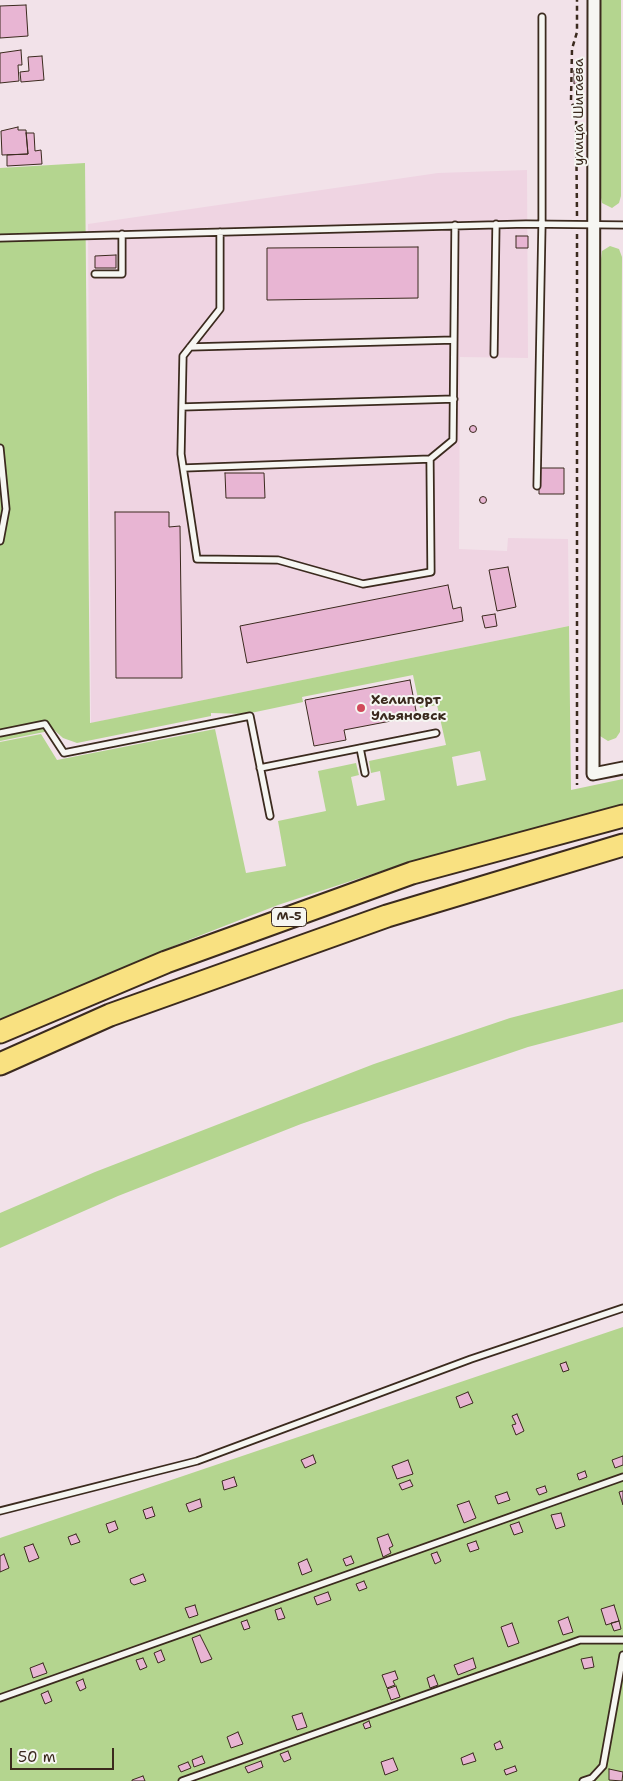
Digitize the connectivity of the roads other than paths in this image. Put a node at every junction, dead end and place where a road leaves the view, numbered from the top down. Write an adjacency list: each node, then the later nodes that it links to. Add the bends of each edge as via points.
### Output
1 (594, 0): 5 (street, улица Шигаева)
2 (542, 17): 4 (lane)
3 (496, 224): 4 (lane); 7 (lane); 14 (lane)
4 (542, 224): 5 (lane); 20 (lane)
5 (595, 225): 6 (lane); 26 (street, улица Шигаева, via 593,774)
6 (623, 225)
7 (455, 226): 8 (lane); 12 (lane)
8 (220, 232): 9 (lane); 13 (lane, via 220,310)
9 (122, 234): 10 (lane); 11 (lane, via 122,274)
10 (0, 238)
11 (95, 274)
12 (454, 340): 13 (lane); 15 (lane)
13 (190, 347): 16 (lane, via 183,356)
14 (494, 354)
15 (454, 399): 16 (lane); 18 (lane, via 453,440)
16 (182, 407): 19 (lane, via 181,454)
17 (0, 448): 21 (lane, via 6,510)
18 (430, 459): 19 (lane); 19 (lane, via 431,572 363,584 278,560 198,559)
19 (184, 468)
20 (537, 486)
21 (0, 541)
22 (0, 733): 25 (lane, via 45,724 64,753 250,716)
23 (436, 733): 24 (lane)
24 (360, 748): 25 (lane); 27 (lane)
25 (260, 768): 28 (lane)
26 (623, 768)
27 (365, 773)
28 (270, 816)
29 (623, 816): 31 (highway, М-5, via 412,873 166,962)
30 (623, 845): 32 (highway, М-5, via 387,916 110,1015)
31 (0, 1032)
32 (0, 1064)
33 (623, 1308): 35 (lane, via 471,1359 197,1461)
34 (623, 1478): 38 (lane)
35 (0, 1511)
36 (623, 1640): 39 (lane, via 580,1640)
37 (623, 1655): 40 (lane, via 603,1766 592,1778)
38 (0, 1698)
39 (182, 1781)
40 (583, 1781)

